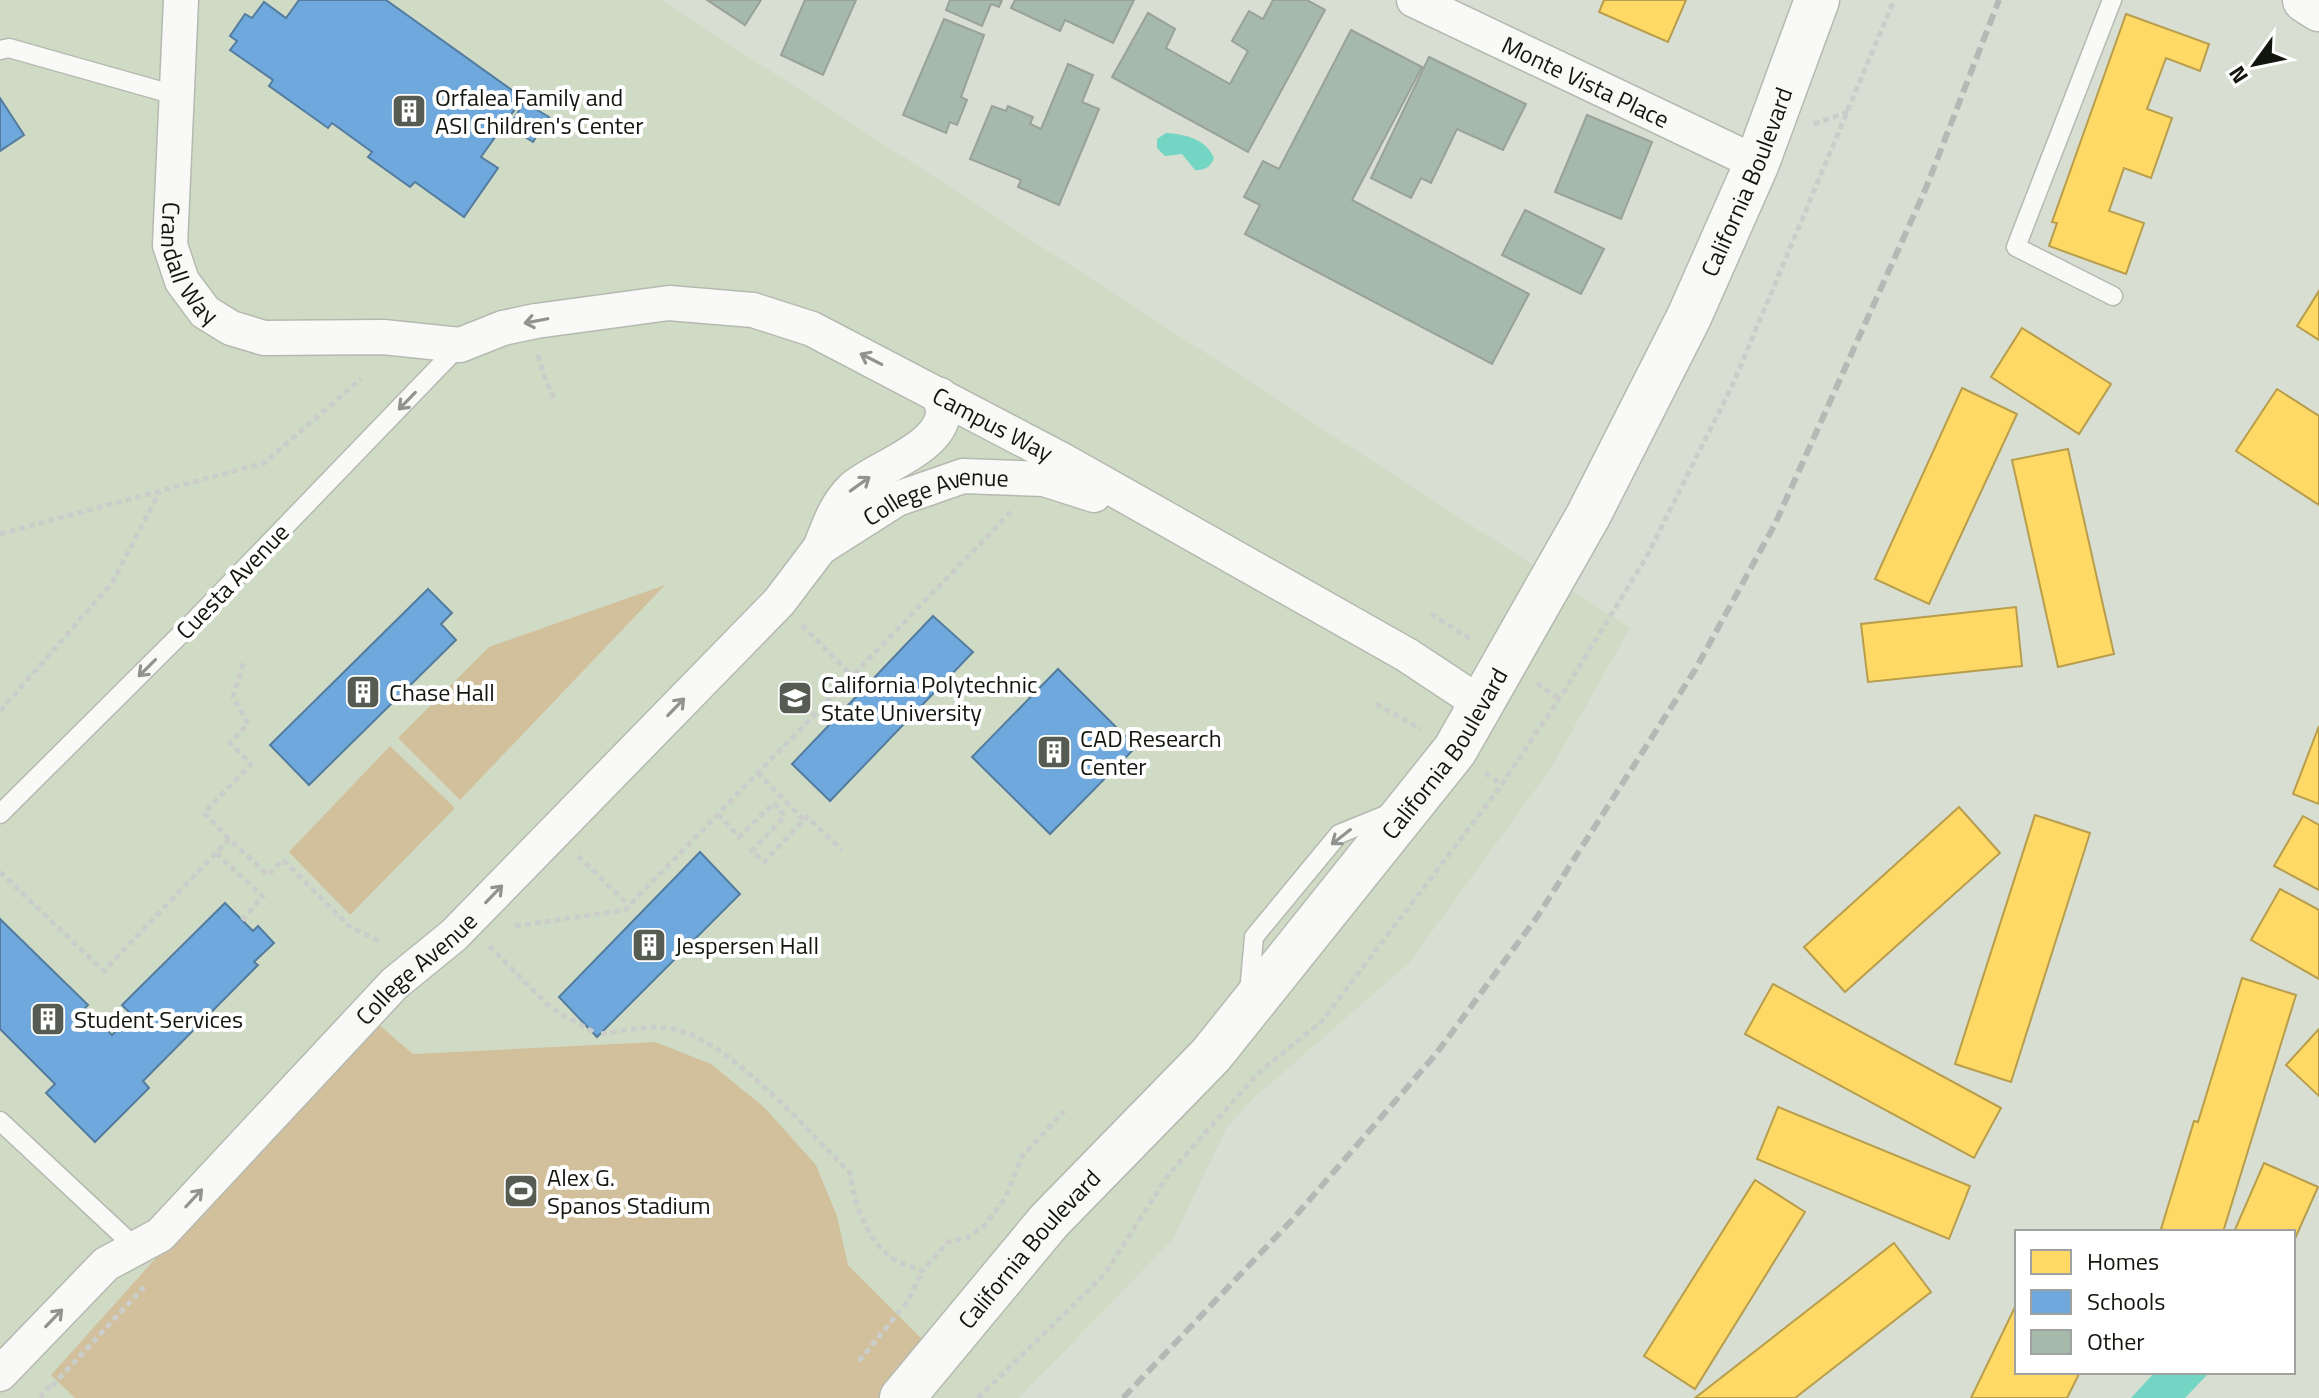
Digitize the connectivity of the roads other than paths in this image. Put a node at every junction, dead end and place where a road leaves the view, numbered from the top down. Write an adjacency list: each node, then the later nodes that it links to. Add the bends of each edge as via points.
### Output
1 (181, 0): 8 (street, Crandall Way)
2 (1414, 0): 9 (street, Monte Vista Place)
3 (1817, 0): 9 (street, California Boulevard)
4 (2112, 0): 10 (lane, via 2016,247)
5 (2305, 0): 6 (street)
6 (2319, 9)
7 (0, 50): 8 (lane, via 9,48)
8 (175, 95): 11 (street, Crandall Way, via 170,245 182,281 205,312 231,328 264,338 383,337)
9 (1757, 163): 15 (street, California Boulevard, via 1689,317 1595,502)
10 (2113, 296)
11 (460, 345): 12 (street, Campus Way, one-way to 11, via 812,329 753,310 669,303 536,321); 16 (lane, Cuesta Avenue, one-way to 16)
12 (940, 395): 13 (street, Campus Way); 14 (street, College Avenue, one-way to 12, via 836,506 855,486 934,433 943,416)
13 (1152, 513): 14 (street, College Avenue, via 1044,479 963,476 897,499); 15 (street, Campus Way, via 1407,655)
14 (820, 548): 18 (street, College Avenue, one-way to 14, via 160,1235 394,984 454,935 779,602)
15 (1481, 704): 20 (street, California Boulevard, via 1455,750 1211,1055 1049,1221)
16 (0, 814)
17 (0, 1121): 18 (lane)
18 (136, 1248): 19 (street, College Avenue, one-way to 18, via 106,1264)
19 (0, 1374)
20 (902, 1398)

